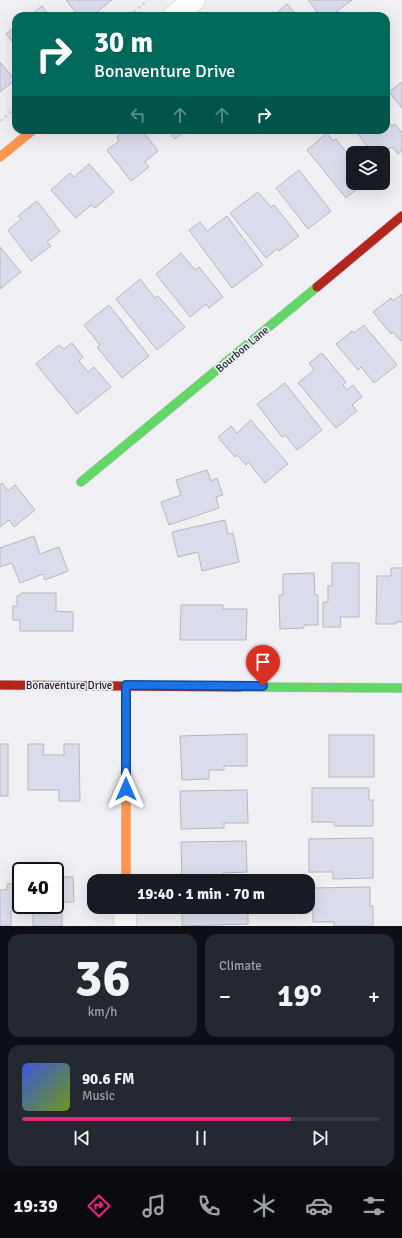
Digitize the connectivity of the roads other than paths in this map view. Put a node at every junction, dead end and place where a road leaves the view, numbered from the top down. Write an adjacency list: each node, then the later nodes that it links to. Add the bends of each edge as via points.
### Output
1 (194, 0): 2 (street)
2 (179, 12)
3 (28, 134): 4 (street)
4 (0, 157)
5 (402, 216): 6 (street, Bourbon Lane)
6 (81, 482)
7 (0, 685): 8 (street, Bonaventure Drive)
8 (126, 685): 9 (street, Bonaventure Drive); 10 (street)
9 (402, 688)
10 (126, 874)
11 (126, 914): 12 (street)
12 (125, 926)

